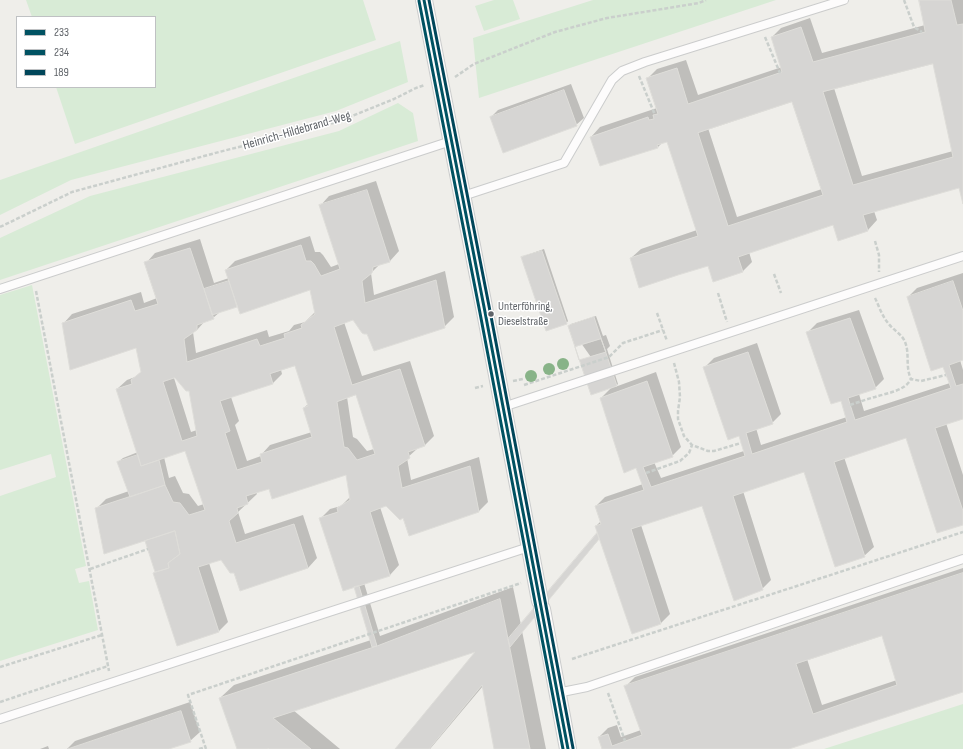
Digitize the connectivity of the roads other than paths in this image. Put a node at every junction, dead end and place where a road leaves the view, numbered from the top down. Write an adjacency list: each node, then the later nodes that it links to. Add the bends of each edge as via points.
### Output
1 (424, 0): 3 (street)
2 (844, 0): 4 (lane, via 622,71 612,80 564,163)
3 (451, 141): 4 (street); 6 (lane)
4 (463, 196): 7 (street)
5 (963, 256): 7 (lane)
6 (0, 289)
7 (503, 407): 8 (street)
8 (529, 547): 10 (street); 11 (lane)
9 (963, 559): 10 (lane, via 586,687)
10 (557, 693): 12 (street)
11 (0, 719)
12 (568, 749)

